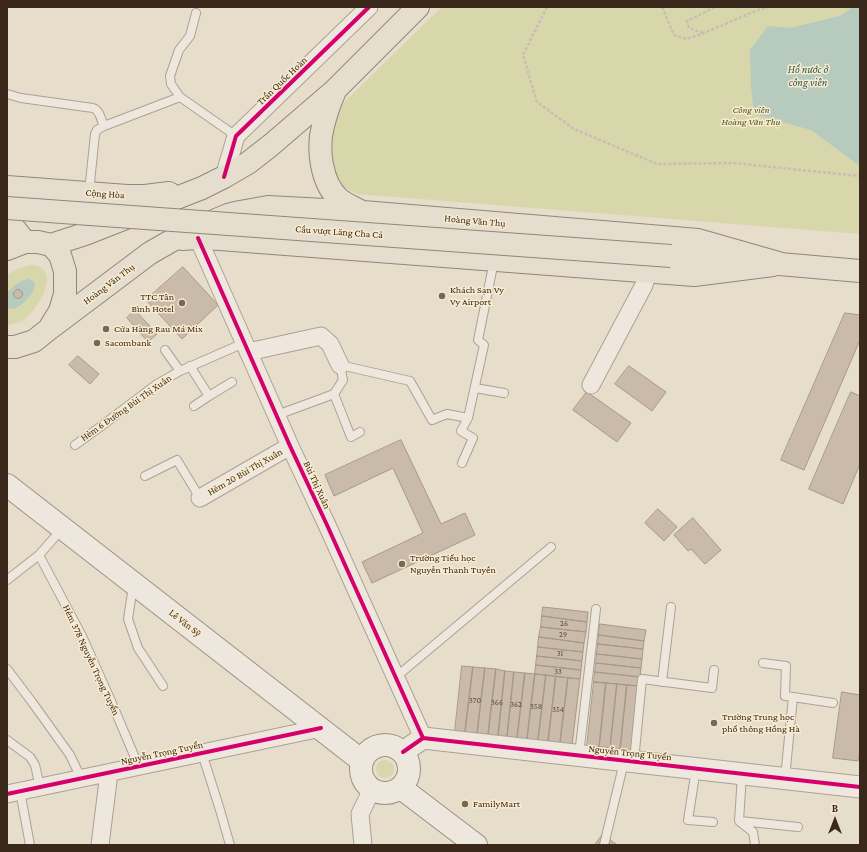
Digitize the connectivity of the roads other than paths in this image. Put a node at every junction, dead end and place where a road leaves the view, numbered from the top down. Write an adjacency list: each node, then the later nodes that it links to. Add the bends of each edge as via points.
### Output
1 (369, 7): 8 (street, Trần Quốc Hoàn)
2 (418, 7): 4 (main road)
3 (196, 13): 6 (lane, via 190,36 179,50 170,76 171,84)
4 (335, 90): 9 (main road, via 271,145); 13 (main road, via 322,127 322,167 331,189 338,198 348,206)
5 (7, 94): 7 (lane, via 93,108 98,111)
6 (180, 97): 7 (lane); 8 (lane)
7 (104, 126): 12 (lane, via 95,134)
8 (236, 136): 9 (street, Trần Quốc Hoàn)
9 (224, 176): 11 (main road)
10 (7, 187): 12 (main road, Cộng Hòa)
11 (202, 188): 12 (main road, Cộng Hòa, via 145,196); 17 (main road)
12 (89, 193)
13 (363, 212): 16 (main road, Hoàng Văn Thụ, via 268,207 253,209 223,217); 21 (main road, Hoàng Văn Thụ, via 698,240)
14 (8, 218): 18 (main road); 19 (main road, Cầu vượt Lăng Cha Cả, bridge)
15 (198, 238): 16 (main road, Hoàng Văn Thụ); 20 (main road, Hoàng Văn Thụ); 26 (street, Bùi Thị Xuân)
16 (171, 240): 24 (main road, Hoàng Văn Thụ)
17 (51, 245): 18 (main road, via 38,242); 24 (main road, via 60,255 65,271 60,311)
18 (16, 246)
19 (671, 256): 21 (main road, Hoàng Văn Thụ)
20 (494, 260): 23 (main road, Hoàng Văn Thụ); 33 (lane, via 478,340 484,345)
21 (782, 264): 22 (main road, Hoàng Văn Thụ); 23 (main road, Hoàng Văn Thụ, via 694,275)
22 (860, 271)
23 (648, 272): 32 (street, via 644,285)
24 (49, 329): 25 (main road, Hoàng Văn Thụ, via 34,341)
25 (7, 347)
26 (246, 348): 28 (street, via 321,336 330,344); 29 (lane, Hẻm 6 Đường Bùi Thị Xuân); 38 (street, Bùi Thị Xuân)
27 (165, 350): 30 (lane)
28 (340, 365): 34 (lane, via 342,380); 39 (lane, via 410,381 432,420 447,414)
29 (190, 366): 30 (lane, Hẻm 6 Đường Bùi Thị Xuân); 36 (lane)
30 (180, 371): 41 (lane, Hẻm 6 Đường Bùi Thị Xuân, via 157,384)
31 (232, 382): 36 (lane)
32 (591, 385)
33 (475, 388): 35 (lane); 39 (lane)
34 (334, 394): 38 (lane); 40 (lane, via 351,437)
35 (504, 394)
36 (209, 396): 37 (lane)
37 (194, 406)
38 (277, 415): 42 (street, Bùi Thị Xuân)
39 (468, 418): 43 (lane, via 461,431 473,438)
40 (360, 432)
41 (75, 445)
42 (290, 446): 46 (street, Hẻm 20 Bùi Thị Xuân); 57 (street, Bùi Thị Xuân)
43 (462, 463)
44 (145, 476): 46 (lane, via 177,460)
45 (7, 485): 47 (main road, Lê Văn Sỹ)
46 (200, 498)
47 (63, 529): 49 (lane); 51 (main road, Lê Văn Sỹ)
48 (551, 547): 57 (lane)
49 (39, 555): 50 (lane); 70 (lane, Hẻm 378 Nguyễn Trọng Tuyển, via 82,636)
50 (7, 580)
51 (134, 583): 59 (lane, via 128,619 138,648); 62 (main road, Lê Văn Sỹ)
52 (671, 607): 58 (lane)
53 (596, 609): 67 (lane)
54 (763, 663): 60 (lane, via 786,666 785,696)
55 (7, 669): 74 (lane, via 70,755)
56 (714, 670): 58 (lane, via 712,688)
57 (396, 677): 63 (street, Bùi Thị Xuân)
58 (662, 682): 69 (lane, via 642,679)
59 (162, 686)
60 (793, 697): 61 (lane); 75 (lane)
61 (833, 703)
62 (321, 728): 66 (street, Nguyễn Trọng Tuyển); 68 (main road, Lê Văn Sỹ)
63 (423, 738): 65 (street); 67 (street, Nguyễn Trọng Tuyển)
64 (7, 740): 76 (lane, via 30,756)
65 (403, 752): 68 (main road, via 396,747 380,745 366,754); 78 (main road, via 410,766 407,782)
66 (202, 754): 70 (street, Nguyễn Trọng Tuyển); 87 (lane)
67 (579, 756): 69 (street, Nguyễn Trọng Tuyển)
68 (362, 761): 79 (main road, via 362,777)
69 (629, 761): 71 (street, Nguyễn Trọng Tuyển); 89 (lane)
70 (139, 767): 72 (street, Nguyễn Trọng Tuyển)
71 (697, 769): 73 (street, Nguyễn Trọng Tuyển); 82 (lane, via 688,820)
72 (109, 773): 74 (street, Nguyễn Trọng Tuyển); 86 (street)
73 (742, 774): 75 (street, Nguyễn Trọng Tuyển); 81 (lane)
74 (81, 778): 76 (street, Nguyễn Trọng Tuyển)
75 (785, 779): 77 (street, Nguyễn Trọng Tuyển)
76 (40, 787): 80 (street, Nguyễn Trọng Tuyển)
77 (860, 787)
78 (402, 788): 79 (main road, via 387,793); 84 (main road)
79 (372, 789): 88 (street, via 360,814)
80 (13, 793): 85 (lane)
81 (740, 821): 83 (lane); 90 (lane, via 753,832)
82 (713, 822)
83 (798, 827)
84 (468, 841)
85 (30, 845)
86 (100, 845)
87 (230, 845)
88 (363, 845)
89 (604, 845)
90 (755, 845)

